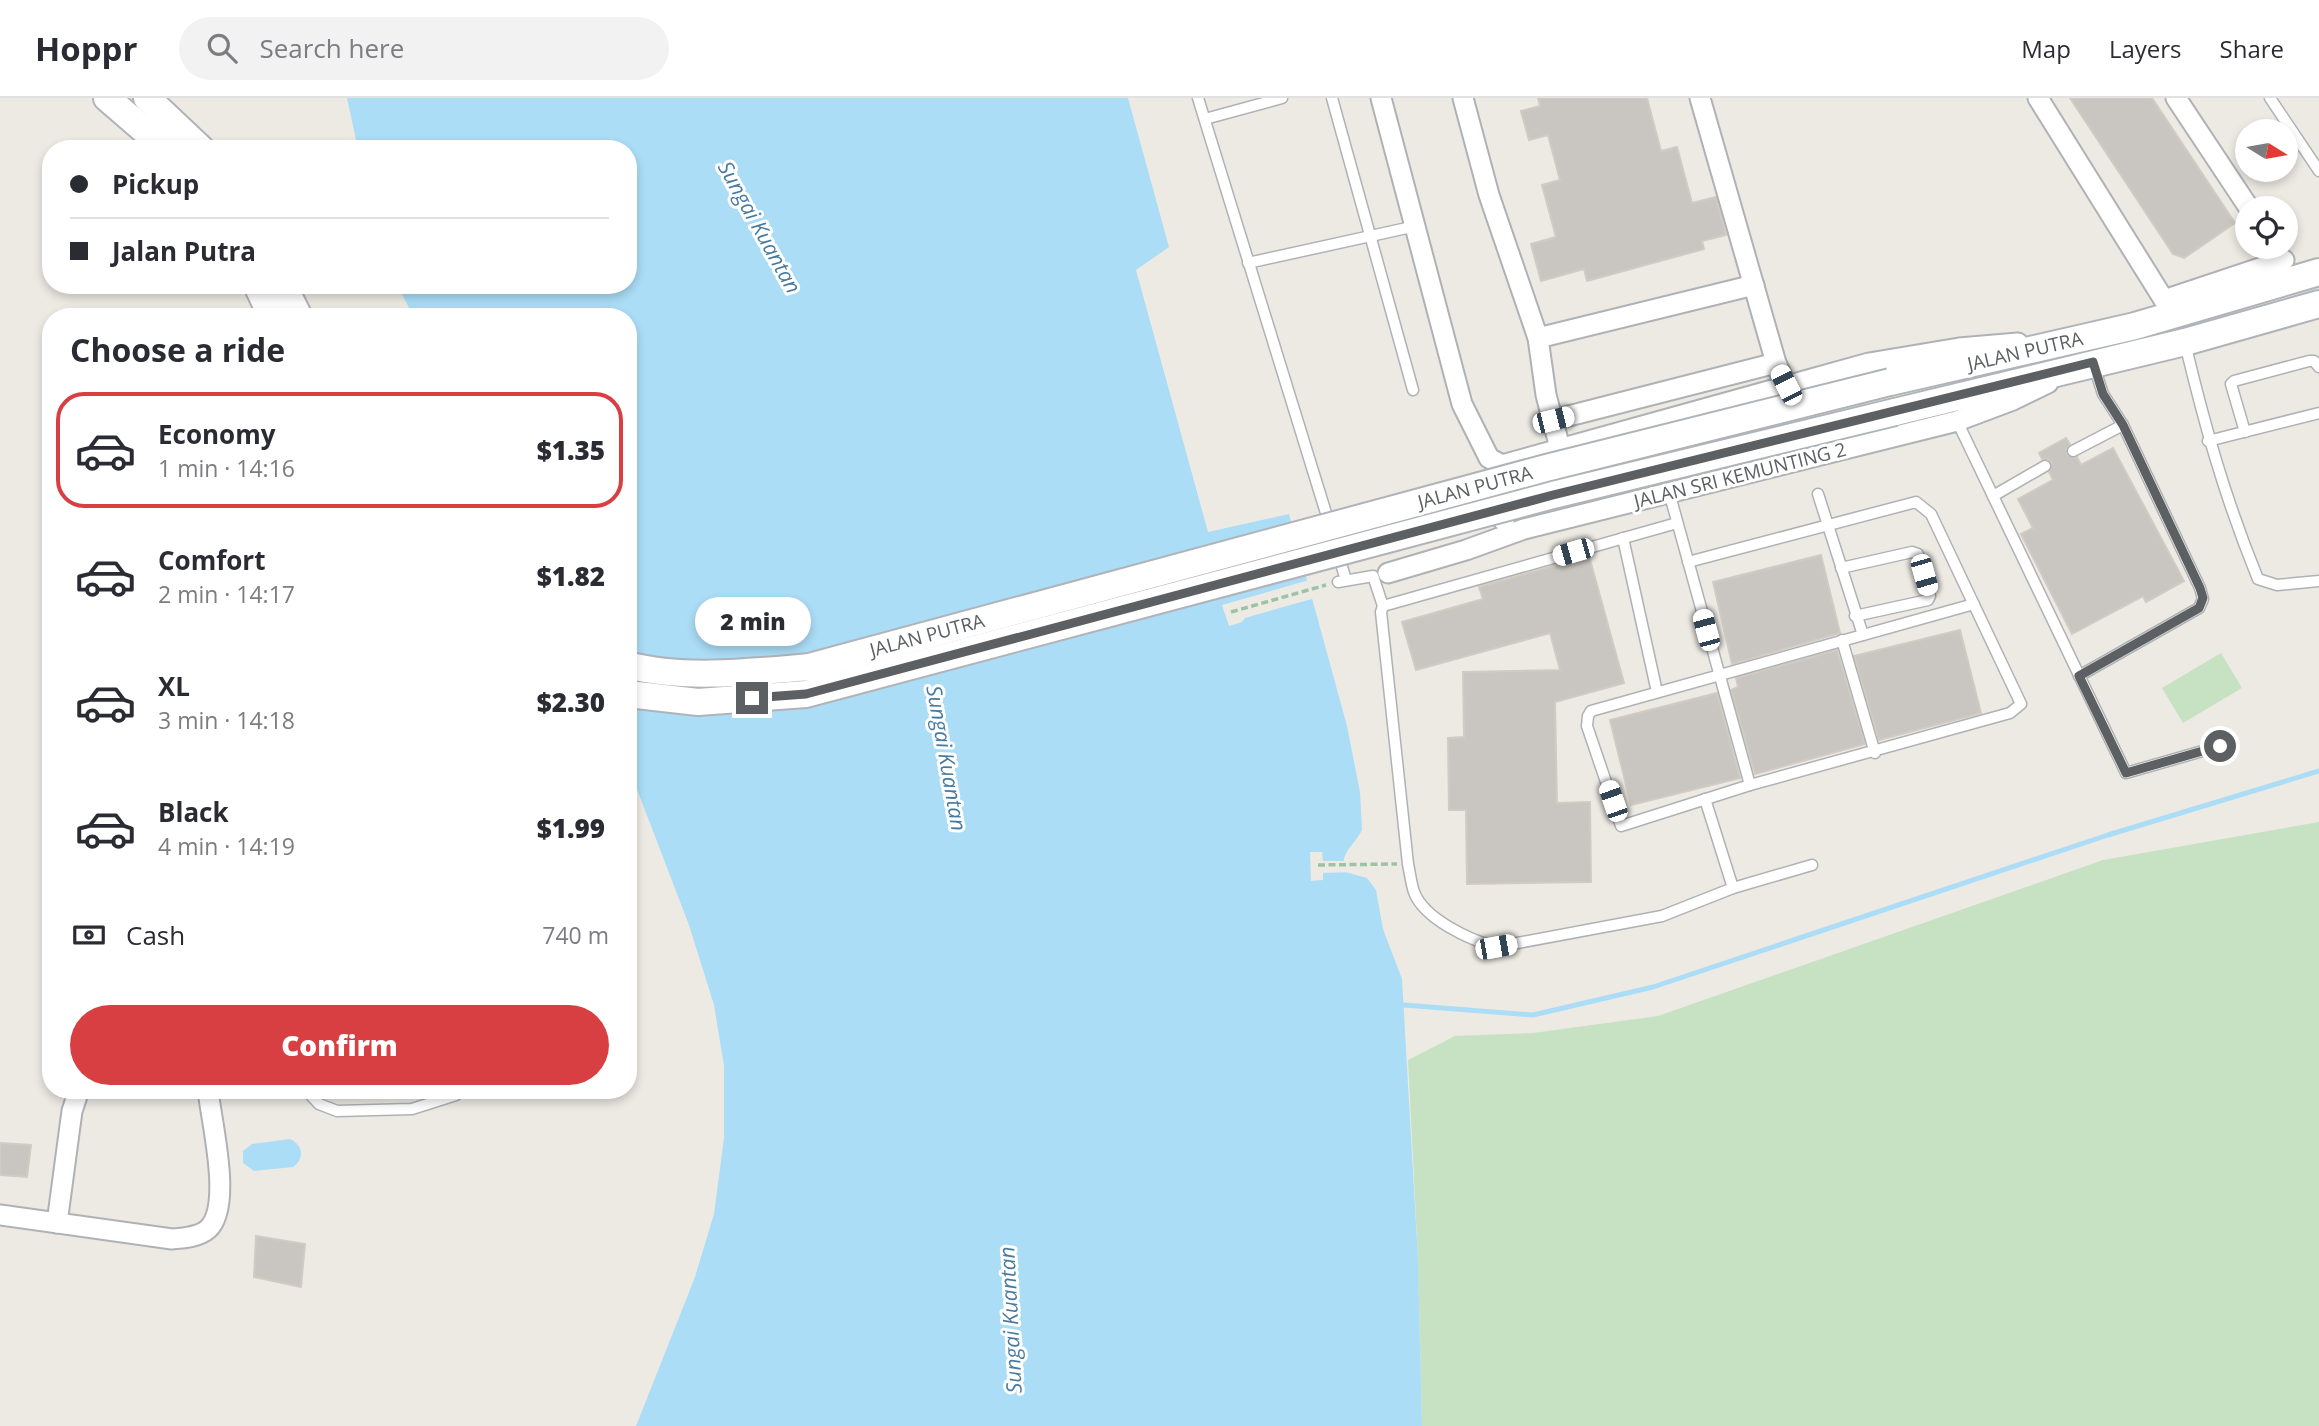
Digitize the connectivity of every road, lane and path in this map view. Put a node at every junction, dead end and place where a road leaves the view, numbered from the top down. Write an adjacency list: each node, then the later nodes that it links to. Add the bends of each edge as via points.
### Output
1 (107, 98): 13 (main road)
2 (147, 98): 14 (main road)
3 (1199, 98): 12 (lane)
4 (1282, 98): 12 (lane)
5 (1332, 98): 18 (lane)
6 (1381, 98): 17 (street)
7 (1463, 98): 24 (street, via 1489,195)
8 (1700, 98): 21 (street)
9 (2038, 98): 23 (street)
10 (2176, 98): 16 (street)
11 (2270, 98): 15 (lane)
12 (1205, 119): 19 (lane)
13 (156, 140)
14 (191, 140)
15 (2319, 172)
16 (2241, 196)
17 (1416, 226): 18 (lane); 39 (street, via 1462,404 1489,458)
18 (1371, 236): 19 (lane); 30 (lane)
19 (1248, 263): 53 (lane)
20 (2294, 264): 23 (main road, JALAN PUTRA)
21 (1754, 285): 24 (street); 27 (street)
22 (2319, 304): 25 (main road, JALAN PUTRA)
23 (2168, 308): 26 (main road, JALAN PUTRA)
24 (1538, 338): 32 (street)
25 (2185, 342): 26 (main road, JALAN PUTRA); 36 (lane)
26 (2087, 355): 29 (street, via 1959,348 1869,363); 33 (street, JALAN SRI KEMUNTING 2, via 2013,400); 34 (lane, via 2103,394); 61 (main road, JALAN PUTRA, bridge, via 1890,382 1546,468 809,667 746,673); 65 (main road, JALAN PUTRA, bridge, via 1895,412 1553,495 806,694 698,702)
27 (1776, 363): 29 (street); 32 (street)
28 (2319, 367): 35 (lane, via 2314,361 2234,381 2231,384)
29 (1786, 385): 37 (street)
30 (1413, 390)
31 (2319, 413): 35 (lane)
32 (1553, 420): 37 (street)
33 (1957, 421): 41 (street, JALAN SRI KEMUNTING 2); 43 (lane)
34 (2123, 425): 38 (lane); 63 (lane, via 2203,598 2199,608)
35 (2245, 432): 36 (lane)
36 (2208, 441): 54 (lane, via 2258,579 2277,585)
37 (1560, 448): 39 (street)
38 (2073, 451)
39 (1502, 465): 44 (street, via 1492,490)
40 (2045, 466): 43 (lane)
41 (1669, 492): 45 (lane); 47 (street, JALAN SRI KEMUNTING 2)
42 (1818, 494): 46 (lane)
43 (1993, 496): 63 (lane)
44 (1500, 517): 47 (street); 49 (street)
45 (1677, 523): 48 (lane); 50 (lane)
46 (1829, 525): 50 (lane); 51 (lane); 55 (lane, via 1916,502 1931,514)
47 (1524, 529): 49 (street, JALAN SRI KEMUNTING 2)
48 (1623, 538): 56 (lane); 64 (lane)
49 (1466, 550): 52 (street, JALAN SRI KEMUNTING 2)
50 (1688, 562): 62 (lane)
51 (1841, 568): 58 (lane); 58 (lane, via 1918,554 1928,600)
52 (1381, 574): 53 (lane); 56 (lane)
53 (1342, 581): 57 (path)
54 (2319, 581)
55 (1974, 604): 59 (lane); 67 (lane, via 2021,704 2010,713)
56 (1383, 606): 73 (lane, via 1408,864 1414,893 1423,907 1475,942 1496,947 1662,916)
57 (1231, 612)
58 (1856, 616): 59 (lane)
59 (1863, 635): 60 (lane)
60 (1842, 640): 62 (lane); 67 (lane)
61 (637, 666)
62 (1718, 676): 64 (lane); 68 (lane)
63 (2079, 676): 66 (lane, via 2126,773)
64 (1657, 692): 69 (lane, via 1587,716 1621,826)
65 (637, 695)
66 (2220, 746)
67 (1875, 753): 68 (lane)
68 (1750, 785): 69 (lane)
69 (1704, 799): 73 (lane)
70 (1400, 864): 71 (path)
71 (1318, 865)
72 (1812, 865): 73 (lane)
73 (1733, 888)
74 (76, 1099): 79 (street)
75 (209, 1099): 79 (street, via 220,1181 218,1209 209,1228 195,1236 172,1239)
76 (315, 1099): 77 (lane, via 337,1111 412,1109)
77 (443, 1099)
78 (0, 1215): 79 (street)
79 (57, 1223)

